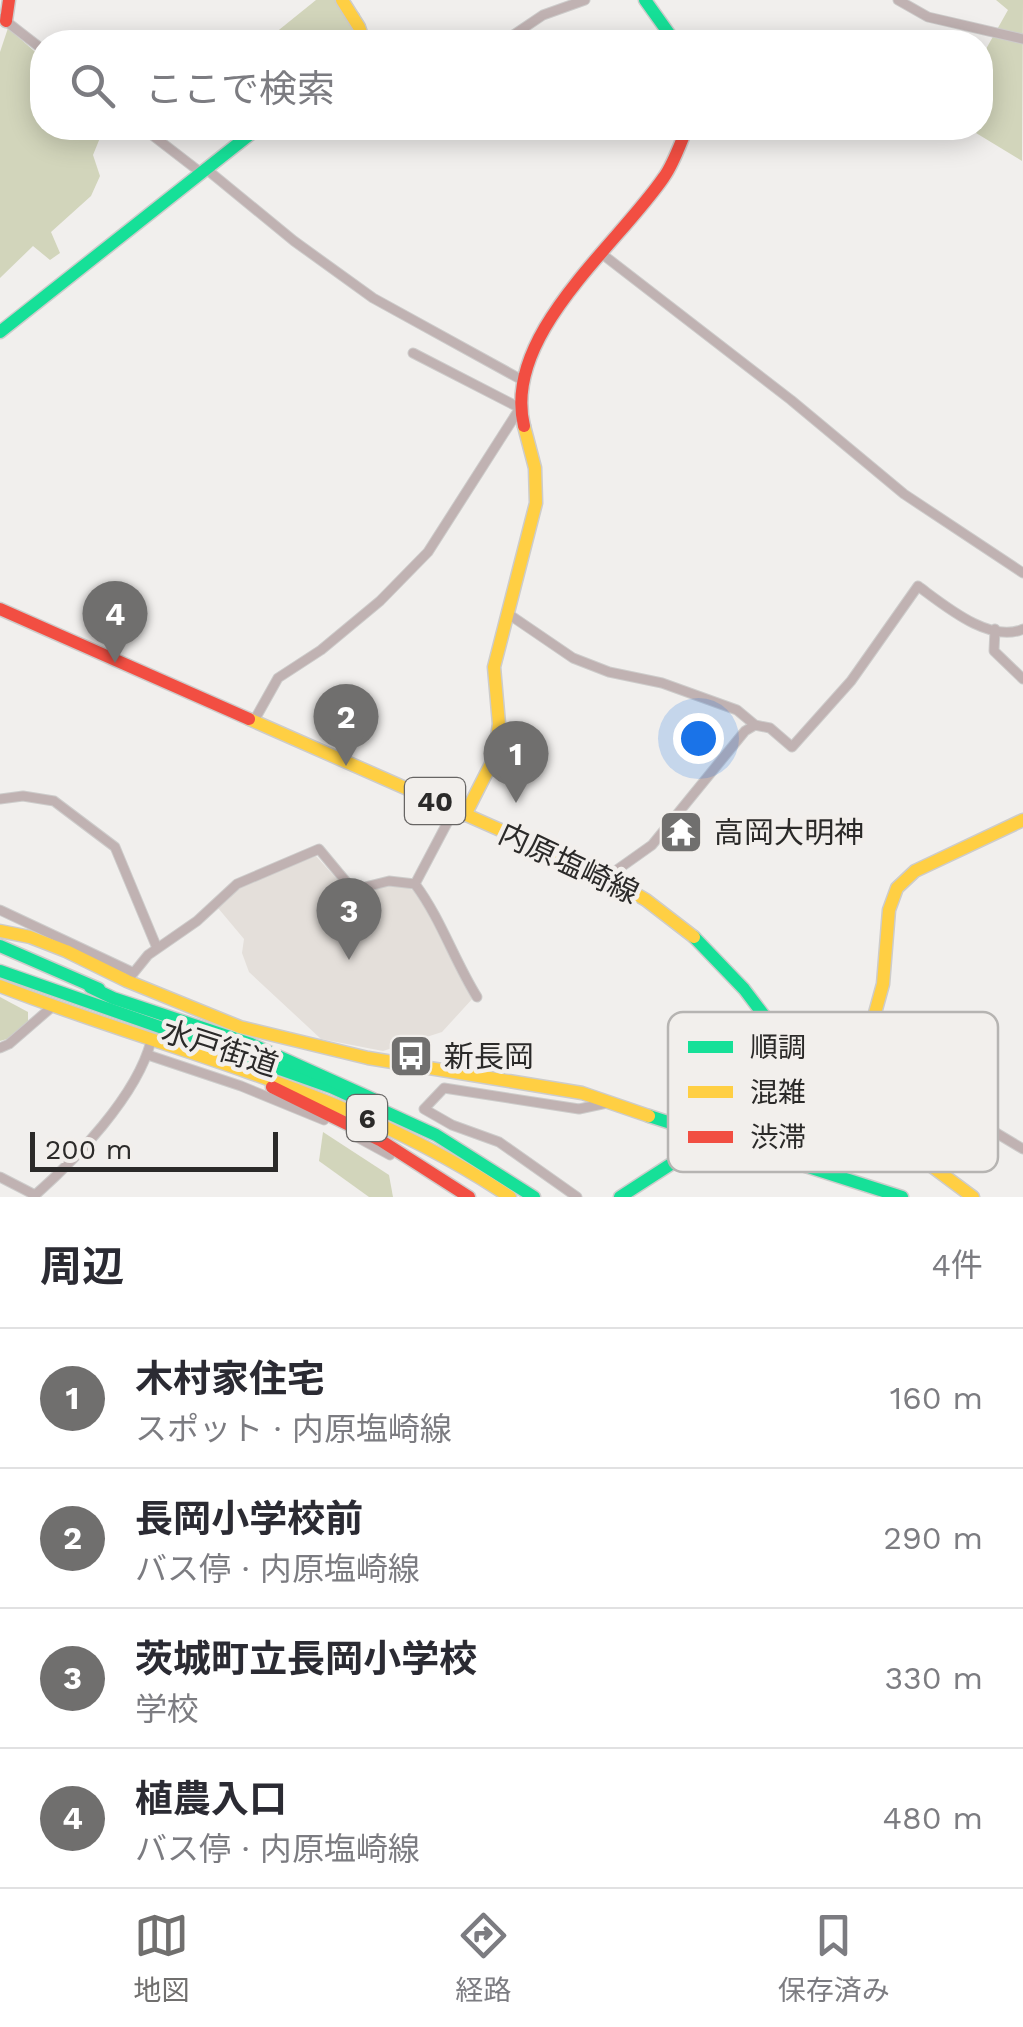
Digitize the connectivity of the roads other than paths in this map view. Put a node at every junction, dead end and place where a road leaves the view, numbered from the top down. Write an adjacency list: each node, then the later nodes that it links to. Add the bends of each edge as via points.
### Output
1 (9, 0): 6 (main road)
2 (342, 0): 7 (main road)
3 (586, 0): 8 (street, via 543,14)
4 (645, 0): 9 (main road)
5 (898, 0): 10 (street, via 928,18)
6 (2, 22): 13 (street)
7 (359, 30)
8 (520, 30)
9 (666, 30)
10 (980, 30)
11 (993, 33): 12 (street)
12 (1023, 40)
13 (30, 41)
14 (159, 140): 17 (street)
15 (242, 140): 17 (main road)
16 (682, 140): 18 (main road, via 666,175)
17 (203, 170): 19 (main road); 21 (street, via 373,298)
18 (602, 254): 21 (main road, via 542,332); 23 (street, via 904,494)
19 (0, 332)
20 (413, 352): 22 (street)
21 (522, 380): 22 (main road)
22 (520, 408): 25 (main road, via 537,493); 29 (street, via 428,552 380,601 278,678)
23 (1023, 573)
24 (0, 608): 29 (main road, 内原塩崎線 / 40)
25 (507, 614): 30 (street, via 573,658 737,710); 32 (main road, via 494,666 494,758)
26 (995, 629): 27 (street); 28 (street, via 994,652); 30 (street, via 969,623 918,586 851,682 792,747 770,728)
27 (1023, 629)
28 (1023, 679)
29 (255, 719): 32 (main road, 内原塩崎線 / 40)
30 (755, 725): 34 (street, via 652,845)
31 (0, 799): 39 (street, via 54,801 114,847)
32 (460, 812): 34 (main road, 内原塩崎線 / 40); 35 (street)
33 (1023, 820): 47 (main road, via 915,872 896,888)
34 (608, 876): 46 (main road, 内原塩崎線 / 40, via 658,906 706,947)
35 (415, 884): 39 (street, via 389,881 352,890 320,849 237,884); 44 (street)
36 (0, 910): 41 (street)
37 (0, 930): 41 (main road)
38 (0, 946): 43 (main road)
39 (157, 948): 41 (street)
40 (0, 971): 56 (main road, 水戸街道 / 6, via 270,1064)
41 (130, 976): 48 (main road)
42 (0, 986): 45 (main road, 水戸街道 / 6)
43 (90, 986): 48 (main road); 56 (main road, via 300,1064)
44 (477, 996)
45 (53, 1006): 49 (main road, 水戸街道 / 6); 50 (street)
46 (761, 1012)
47 (877, 1012)
48 (216, 1019): 53 (main road, via 320,1048)
49 (151, 1041): 51 (street); 52 (main road, 水戸街道 / 6)
50 (0, 1048)
51 (148, 1056): 62 (street, via 109,1115); 63 (street, via 313,1116)
52 (215, 1059): 64 (main road, via 380,1140); 65 (main road, 6, via 357,1112)
53 (612, 1101): 54 (main road); 67 (street, via 579,1109 444,1088 424,1109 499,1142)
54 (668, 1121)
55 (998, 1134): 57 (street)
56 (436, 1135): 66 (main road, 6)
57 (1023, 1149)
58 (668, 1165): 68 (main road)
59 (822, 1172): 69 (main road)
60 (940, 1172): 70 (main road, 内原塩崎線)
61 (0, 1177): 62 (street)
62 (34, 1196)
63 (456, 1197)
64 (469, 1197)
65 (510, 1197)
66 (534, 1197)
67 (577, 1197)
68 (620, 1197)
69 (902, 1197)
70 (973, 1197)

